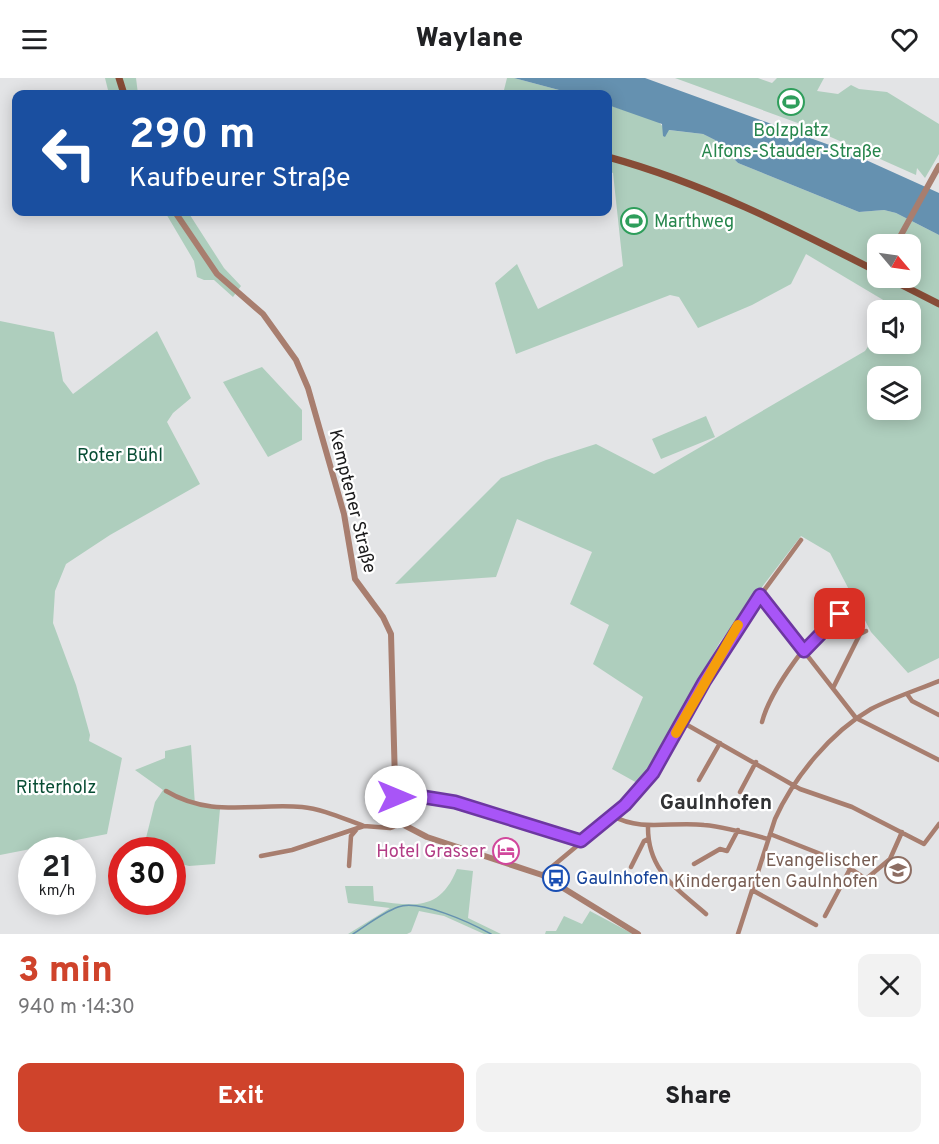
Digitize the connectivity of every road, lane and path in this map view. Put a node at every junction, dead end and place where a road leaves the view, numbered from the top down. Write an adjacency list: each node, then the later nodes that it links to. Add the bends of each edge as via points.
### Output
1 (612, 158): 5 (main road, via 733,201)
2 (938, 169): 4 (street)
3 (178, 216): 27 (street, Kemptener Straße, via 217,274 273,326 293,353 306,381 344,514 353,575 391,634)
4 (902, 234)
5 (867, 267)
6 (908, 288): 7 (main road)
7 (939, 304)
8 (801, 540): 9 (street)
9 (760, 595): 12 (street); 18 (street, via 732,634)
10 (840, 614): 12 (street)
11 (866, 631): 14 (street, via 860,634)
12 (804, 651): 14 (street); 19 (street, via 772,699)
13 (939, 681): 15 (street)
14 (833, 688): 17 (street)
15 (907, 694): 16 (street, via 912,701); 17 (street)
16 (939, 715)
17 (856, 718): 21 (street); 24 (street)
18 (682, 722): 20 (street); 28 (street, via 653,773)
19 (762, 722)
20 (720, 742): 22 (street); 23 (street)
21 (939, 760)
22 (756, 762): 24 (street); 26 (street)
23 (699, 780)
24 (794, 785): 35 (street); 36 (street, via 782,802)
25 (166, 791): 32 (street, via 205,807 302,807)
26 (740, 792)
27 (396, 797): 29 (street, Kemptener Straße); 38 (street, via 455,802)
28 (613, 816): 31 (street, via 627,824); 38 (street)
29 (402, 824): 32 (street, via 390,828); 44 (street, via 427,837)
30 (939, 824): 35 (street, via 924,844)
31 (648, 825): 34 (street, via 703,824); 37 (street)
32 (364, 826): 33 (street)
33 (358, 828): 39 (street); 41 (street, via 351,836)
34 (738, 830): 36 (street); 40 (street, via 727,851 720,849)
35 (902, 832): 43 (street, via 890,859 870,878)
36 (769, 837): 43 (street); 45 (street)
37 (648, 839): 42 (street); 46 (street, via 648,849 664,875)
38 (581, 841): 44 (street)
39 (261, 856)
40 (694, 864)
41 (349, 867)
42 (631, 867)
43 (851, 867): 47 (street)
44 (542, 875): 49 (street)
45 (752, 890): 48 (street); 50 (street)
46 (706, 914)
47 (825, 916)
48 (816, 925)
49 (638, 934)
50 (738, 934)

